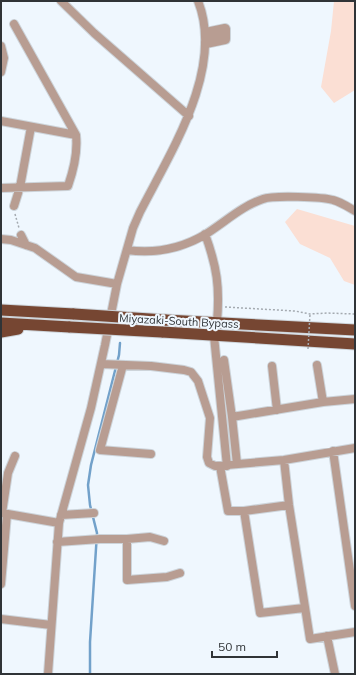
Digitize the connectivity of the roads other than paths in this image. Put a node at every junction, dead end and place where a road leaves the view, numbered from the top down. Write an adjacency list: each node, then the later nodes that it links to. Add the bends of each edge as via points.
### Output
1 (61, 1): 6 (street)
2 (198, 1): 6 (street, via 203,14 206,38 205,60)
3 (14, 24): 9 (street)
4 (1, 46): 5 (street, via 4,58)
5 (1, 72)
6 (189, 116): 18 (street, via 140,212)
7 (1, 121): 8 (street)
8 (30, 127): 9 (street); 10 (street)
9 (76, 135): 10 (street, via 75,167 68,186)
10 (20, 187): 11 (street); 12 (street)
11 (1, 188)
12 (14, 206)
13 (355, 211): 14 (street, via 333,200 264,198)
14 (205, 234): 18 (street, via 177,248 144,252); 23 (street, via 214,260 219,288)
15 (21, 235): 17 (street)
16 (1, 238): 17 (street)
17 (26, 245): 19 (street, via 76,277)
18 (127, 250): 19 (street)
19 (117, 284): 31 (street)
20 (1, 304): 22 (highway)
21 (1, 310): 22 (highway, Miyazaki-South Bypass)
22 (44, 313): 23 (highway, Miyazaki-South Bypass, bridge)
23 (218, 322): 26 (highway, Miyazaki-South Bypass)
24 (1, 323): 25 (highway, Miyazaki-South Bypass)
25 (43, 326): 27 (highway); 28 (highway, Miyazaki-South Bypass, bridge)
26 (355, 330)
27 (1, 332)
28 (214, 336): 29 (highway, Miyazaki-South Bypass); 45 (street)
29 (355, 344)
30 (224, 360): 38 (street)
31 (101, 364): 32 (street); 50 (street)
32 (122, 365): 41 (street, via 100,450); 45 (street, via 191,372 198,381 210,418 207,457 209,463)
33 (317, 365): 36 (street)
34 (272, 366): 37 (street)
35 (355, 399): 36 (street)
36 (323, 402): 37 (street)
37 (277, 410): 38 (street)
38 (232, 417): 44 (street)
39 (355, 448): 40 (street)
40 (333, 451): 43 (street); 56 (street)
41 (150, 454)
42 (15, 456): 48 (street, via 8,473)
43 (284, 460): 44 (street); 46 (street)
44 (237, 464): 45 (street)
45 (224, 466): 47 (street, via 228,511)
46 (289, 505): 47 (street); 57 (street)
47 (244, 511): 57 (street, via 260,613)
48 (3, 513): 50 (street); 55 (street)
49 (92, 514): 50 (street)
50 (60, 519): 53 (street)
51 (127, 539): 52 (street, via 150,537); 53 (street); 54 (street, via 127,580 167,577)
52 (164, 541)
53 (57, 542): 59 (street)
54 (180, 573)
55 (1, 584)
56 (355, 606)
57 (304, 608): 61 (street, via 310,639)
58 (1, 619): 59 (street)
59 (51, 624): 62 (street)
60 (355, 632): 61 (street)
61 (327, 636): 63 (street)
62 (48, 674)
63 (335, 674)

